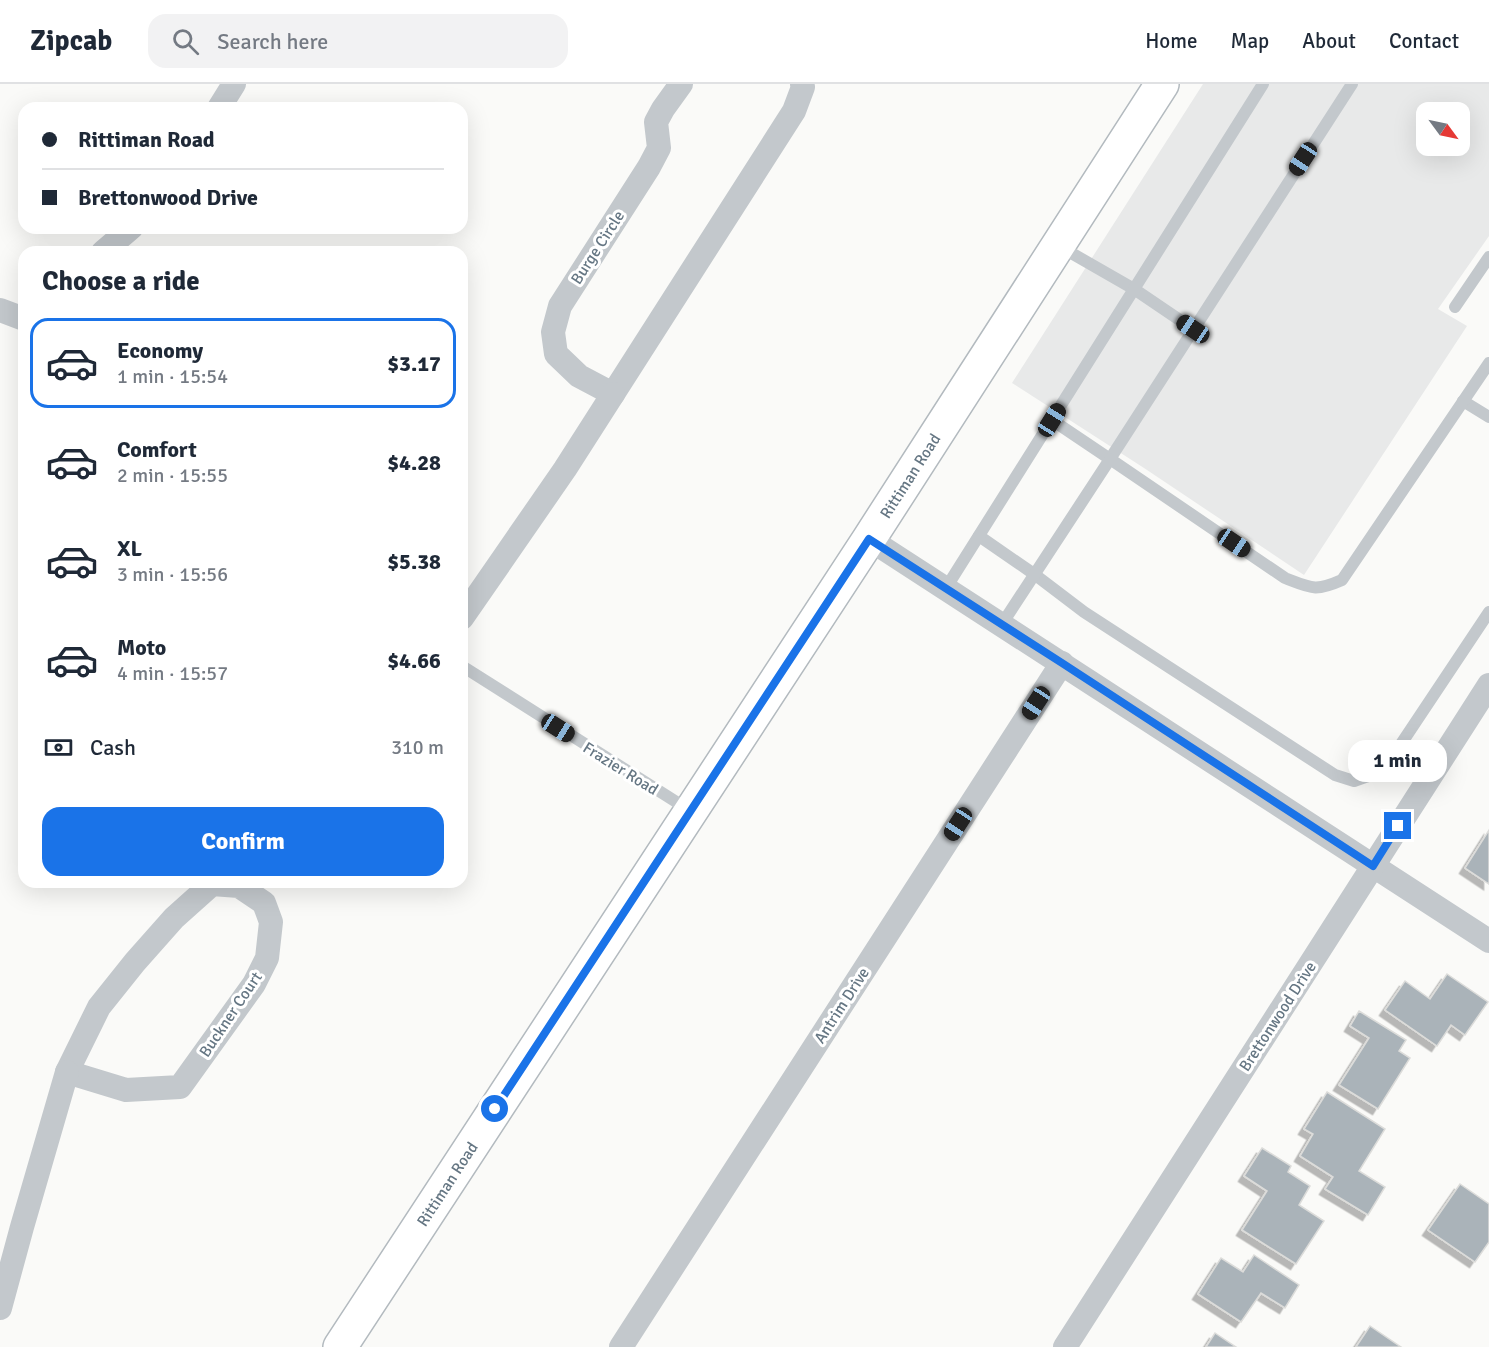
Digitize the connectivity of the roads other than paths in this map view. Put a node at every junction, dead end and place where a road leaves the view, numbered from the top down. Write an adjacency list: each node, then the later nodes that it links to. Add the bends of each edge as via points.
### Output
1 (234, 84): 7 (street)
2 (681, 84): 18 (street, Burge Circle, via 656,122 659,148 560,306 553,332 556,354 579,376)
3 (802, 84): 18 (street, via 794,111)
4 (1162, 84): 9 (main road, Rittiman Road)
5 (1263, 84): 12 (lane)
6 (1352, 84): 16 (lane)
7 (223, 102)
8 (124, 234): 10 (street)
9 (1058, 245): 12 (lane); 24 (main road, Rittiman Road)
10 (110, 246)
11 (1489, 257): 13 (lane)
12 (1134, 289): 16 (lane); 21 (lane)
13 (1455, 307)
14 (0, 310): 15 (street)
15 (18, 317)
16 (1193, 329): 22 (lane)
17 (1489, 363): 19 (lane)
18 (613, 394): 27 (street)
19 (1463, 401): 20 (lane); 22 (lane, via 1342,580 1317,588 1285,578)
20 (1489, 417)
21 (1052, 420): 22 (lane); 23 (lane)
22 (1110, 459): 25 (lane)
23 (979, 536): 25 (lane); 26 (lane)
24 (869, 539): 26 (street); 33 (main road, Rittiman Road)
25 (1034, 574): 28 (lane, via 1084,612 1335,775 1354,780 1387,765); 29 (lane)
26 (946, 588): 29 (street)
27 (468, 609)
28 (1489, 612)
29 (1002, 624): 30 (street)
30 (1062, 663): 34 (street); 42 (street, Antrim Drive)
31 (468, 670): 33 (lane, Frazier Road)
32 (1489, 685): 34 (street, Brettonwood Drive)
33 (690, 811): 41 (main road, Rittiman Road)
34 (1373, 866): 37 (street); 43 (street, Brettonwood Drive)
35 (208, 888): 38 (street, Buckner Court, via 174,918 99,1007)
36 (243, 888): 38 (street, Buckner Court, via 264,903 271,922 267,958 254,984 180,1087 126,1090)
37 (1489, 941)
38 (67, 1072): 39 (street, Buckner Court)
39 (11, 1224): 40 (street, Buckner Court)
40 (0, 1308)
41 (340, 1347)
42 (621, 1347)
43 (1065, 1347)

